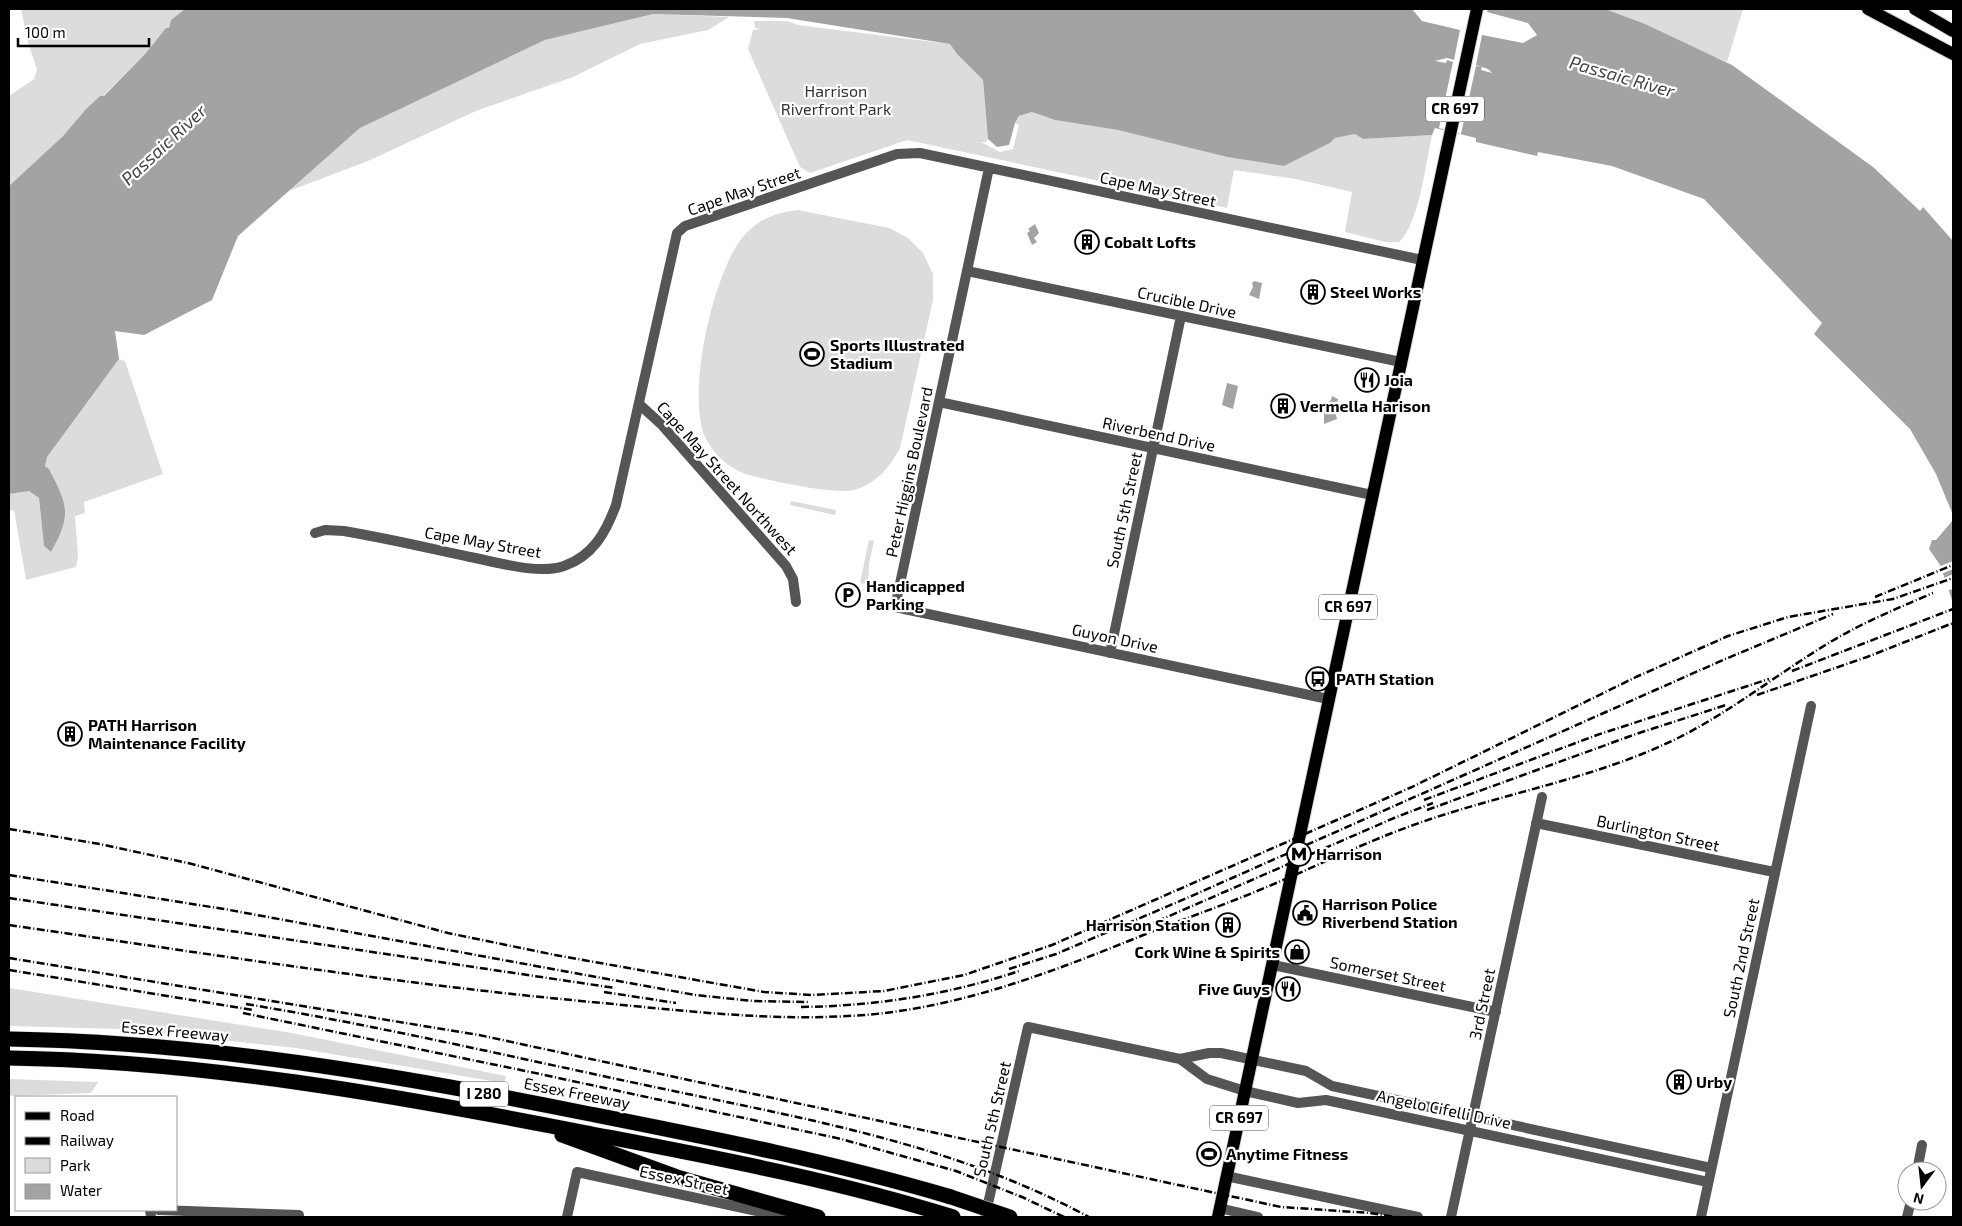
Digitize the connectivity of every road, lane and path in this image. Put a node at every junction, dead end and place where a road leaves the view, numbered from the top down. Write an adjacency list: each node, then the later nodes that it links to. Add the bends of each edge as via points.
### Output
1 (1476, 9): 7 (main road, CR 697)
2 (1868, 9): 5 (main road)
3 (1914, 9): 4 (main road)
4 (1953, 31)
5 (1953, 54)
6 (989, 168): 7 (street, Cape May Street); 8 (street, Peter Higgins Boulevard); 12 (street, Cape May Street, via 920,153 902,153 681,229 674,238)
7 (1422, 260): 10 (main road, CR 697)
8 (967, 271): 9 (street, Crucible Drive); 11 (street, Peter Higgins Boulevard)
9 (1181, 316): 10 (street, Crucible Drive); 13 (street, South 5th Street)
10 (1401, 362): 14 (main road, CR 697)
11 (939, 402): 13 (street, Riverbend Drive); 17 (street, Peter Higgins Boulevard)
12 (639, 404): 15 (street, Cape May Street, via 616,505 608,526 597,544 564,566 550,569 513,565 344,531); 16 (street, Cape May Street Northwest, via 661,424 786,566 793,579)
13 (1152, 448): 14 (street, Riverbend Drive); 18 (street, South 5th Street)
14 (1372, 495): 19 (main road, CR 697)
15 (315, 533)
16 (796, 602)
17 (895, 607): 18 (street, Guyon Drive)
18 (1110, 652): 19 (street, Guyon Drive)
19 (1328, 699): 24 (main road, CR 697)
20 (1812, 706): 23 (street, South 2nd Street)
21 (1542, 797): 22 (street, 3rd Street)
22 (1536, 823): 23 (street, Burlington Street); 25 (street, 3rd Street)
23 (1774, 872): 37 (street, South 2nd Street)
24 (1273, 962): 25 (street, Somerset Street); 30 (main road, CR 697)
25 (1496, 1012): 32 (street, 3rd Street)
26 (1028, 1027): 29 (street, Angelo Cifelli Drive); 47 (street, South 5th Street)
27 (9, 1039): 48 (highway, Essex Freeway / I 280, bridge, via 178,1048 272,1059 428,1084 698,1136 891,1180)
28 (9, 1058): 33 (highway, I 280, via 130,1064 232,1074)
29 (1180, 1060): 30 (street, Angelo Cifelli Drive, via 1215,1052); 31 (street, Angelo Cifelli Drive, via 1207,1079)
30 (1252, 1060): 31 (main road, CR 697); 32 (street, Angelo Cifelli Drive, via 1306,1071 1332,1086)
31 (1245, 1091): 34 (street, Angelo Cifelli Drive, via 1298,1103 1326,1100); 38 (main road, CR 697)
32 (1474, 1116): 34 (street, 3rd Street); 37 (street, Angelo Cifelli Drive)
33 (543, 1124): 45 (highway, via 567,1138 667,1174); 46 (highway, I 280, via 764,1169)
34 (1470, 1130): 39 (street, Angelo Cifelli Drive); 51 (street, 3rd Street)
35 (1922, 1144): 36 (street)
36 (1919, 1161)
37 (1711, 1168): 39 (street, South 2nd Street)
38 (1226, 1176): 41 (main road, CR 697); 50 (street)
39 (1708, 1182): 52 (street, South 2nd Street)
40 (178, 1211): 42 (street)
41 (1218, 1213): 49 (street)
42 (299, 1217)
43 (567, 1217): 44 (street, Essex Street, via 576,1172)
44 (778, 1217)
45 (818, 1217)
46 (953, 1217)
47 (985, 1217)
48 (1010, 1217)
49 (1258, 1217)
50 (1418, 1217)
51 (1451, 1217)
52 (1701, 1217)

